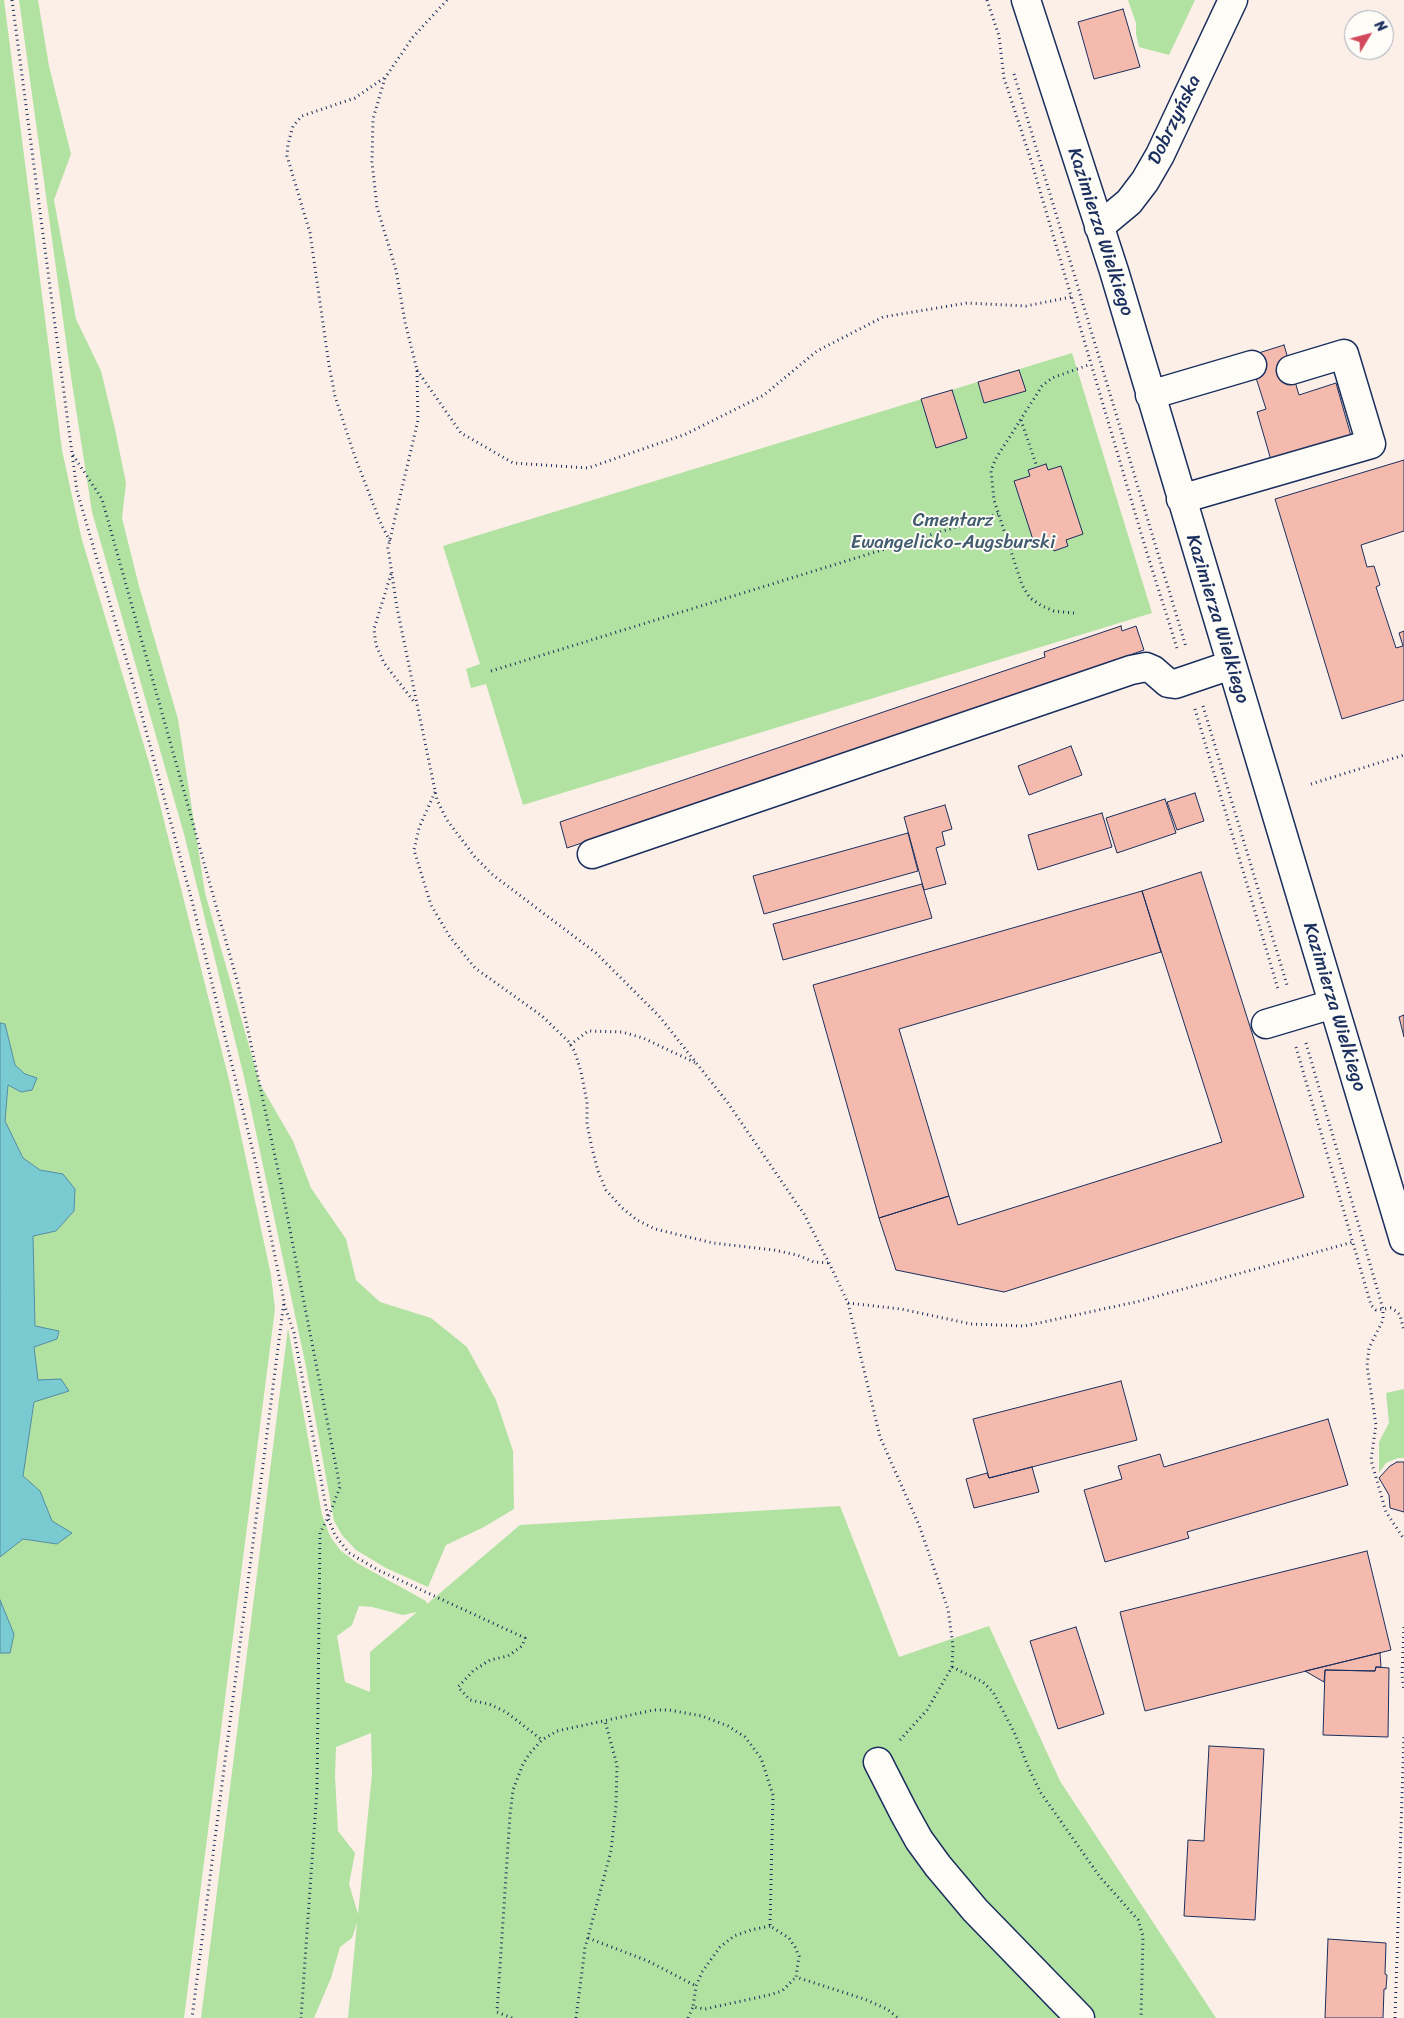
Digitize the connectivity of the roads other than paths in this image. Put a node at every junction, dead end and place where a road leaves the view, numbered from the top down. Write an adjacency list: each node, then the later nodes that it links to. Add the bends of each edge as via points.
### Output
1 (1026, 0): 3 (street, Kazimierza Wielkiego)
2 (1233, 0): 3 (street, Dobrzyńska, via 1145,181 1129,202)
3 (1099, 227): 6 (street, Kazimierza Wielkiego)
4 (1252, 365): 6 (street)
5 (1291, 370): 7 (street, via 1344,354 1371,444)
6 (1150, 395): 7 (street, Kazimierza Wielkiego)
7 (1181, 499): 8 (street, Kazimierza Wielkiego)
8 (1231, 665): 9 (street, via 1174,684 1153,670 1131,670); 10 (street, Kazimierza Wielkiego)
9 (592, 854)
10 (1333, 1004): 11 (street); 12 (street, Kazimierza Wielkiego)
11 (1283, 1019)
12 (1404, 1240)
13 (878, 1762): 14 (street, via 911,1826 938,1866 974,1910)
14 (1080, 2018)

